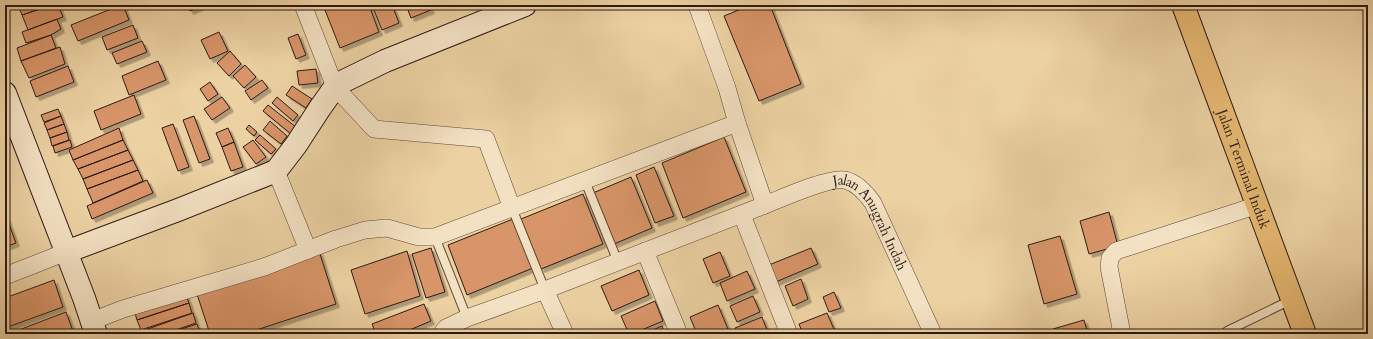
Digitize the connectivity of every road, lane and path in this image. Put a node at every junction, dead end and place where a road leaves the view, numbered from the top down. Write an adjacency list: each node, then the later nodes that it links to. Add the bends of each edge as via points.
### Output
1 (303, 5): 5 (street)
2 (525, 5): 5 (street, via 385,61)
3 (697, 5): 7 (street)
4 (1183, 5): 11 (highway, Jalan Terminal Induk)
5 (335, 87): 8 (street); 12 (street, via 374,129 486,139)
6 (5, 93): 17 (street)
7 (737, 123): 9 (street); 10 (street)
8 (276, 171): 15 (street); 17 (street)
9 (585, 180): 12 (street); 18 (lane)
10 (766, 205): 13 (street, Jalan Anugrah Indah); 29 (street, Jalan Anugrah Indah, via 804,189 837,180 851,182 866,193 873,203)
11 (1258, 205): 21 (highway, Jalan Terminal Induk); 30 (street, via 1116,252 1110,258 1109,267)
12 (512, 208): 14 (street); 20 (lane)
13 (742, 215): 16 (street, Jalan Anugrah Indah); 28 (street)
14 (435, 237): 15 (street, via 419,237 387,228 365,230); 22 (lane)
15 (308, 250): 23 (street, via 264,267 123,309)
16 (645, 251): 18 (street, Jalan Anugrah Indah); 27 (street)
17 (66, 252): 19 (street); 23 (street)
18 (618, 262): 20 (street, Jalan Anugrah Indah)
19 (5, 276)
20 (545, 290): 22 (street, Jalan Anugrah Indah); 26 (street)
21 (1292, 299): 24 (lane); 31 (highway, Jalan Terminal Induk)
22 (467, 318): 25 (street, Jalan Anugrah Indah, via 446,328)
23 (94, 328)
24 (1227, 331)
25 (444, 334)
26 (565, 334)
27 (679, 334)
28 (789, 334)
29 (933, 334)
30 (1122, 334)
31 (1305, 334)

